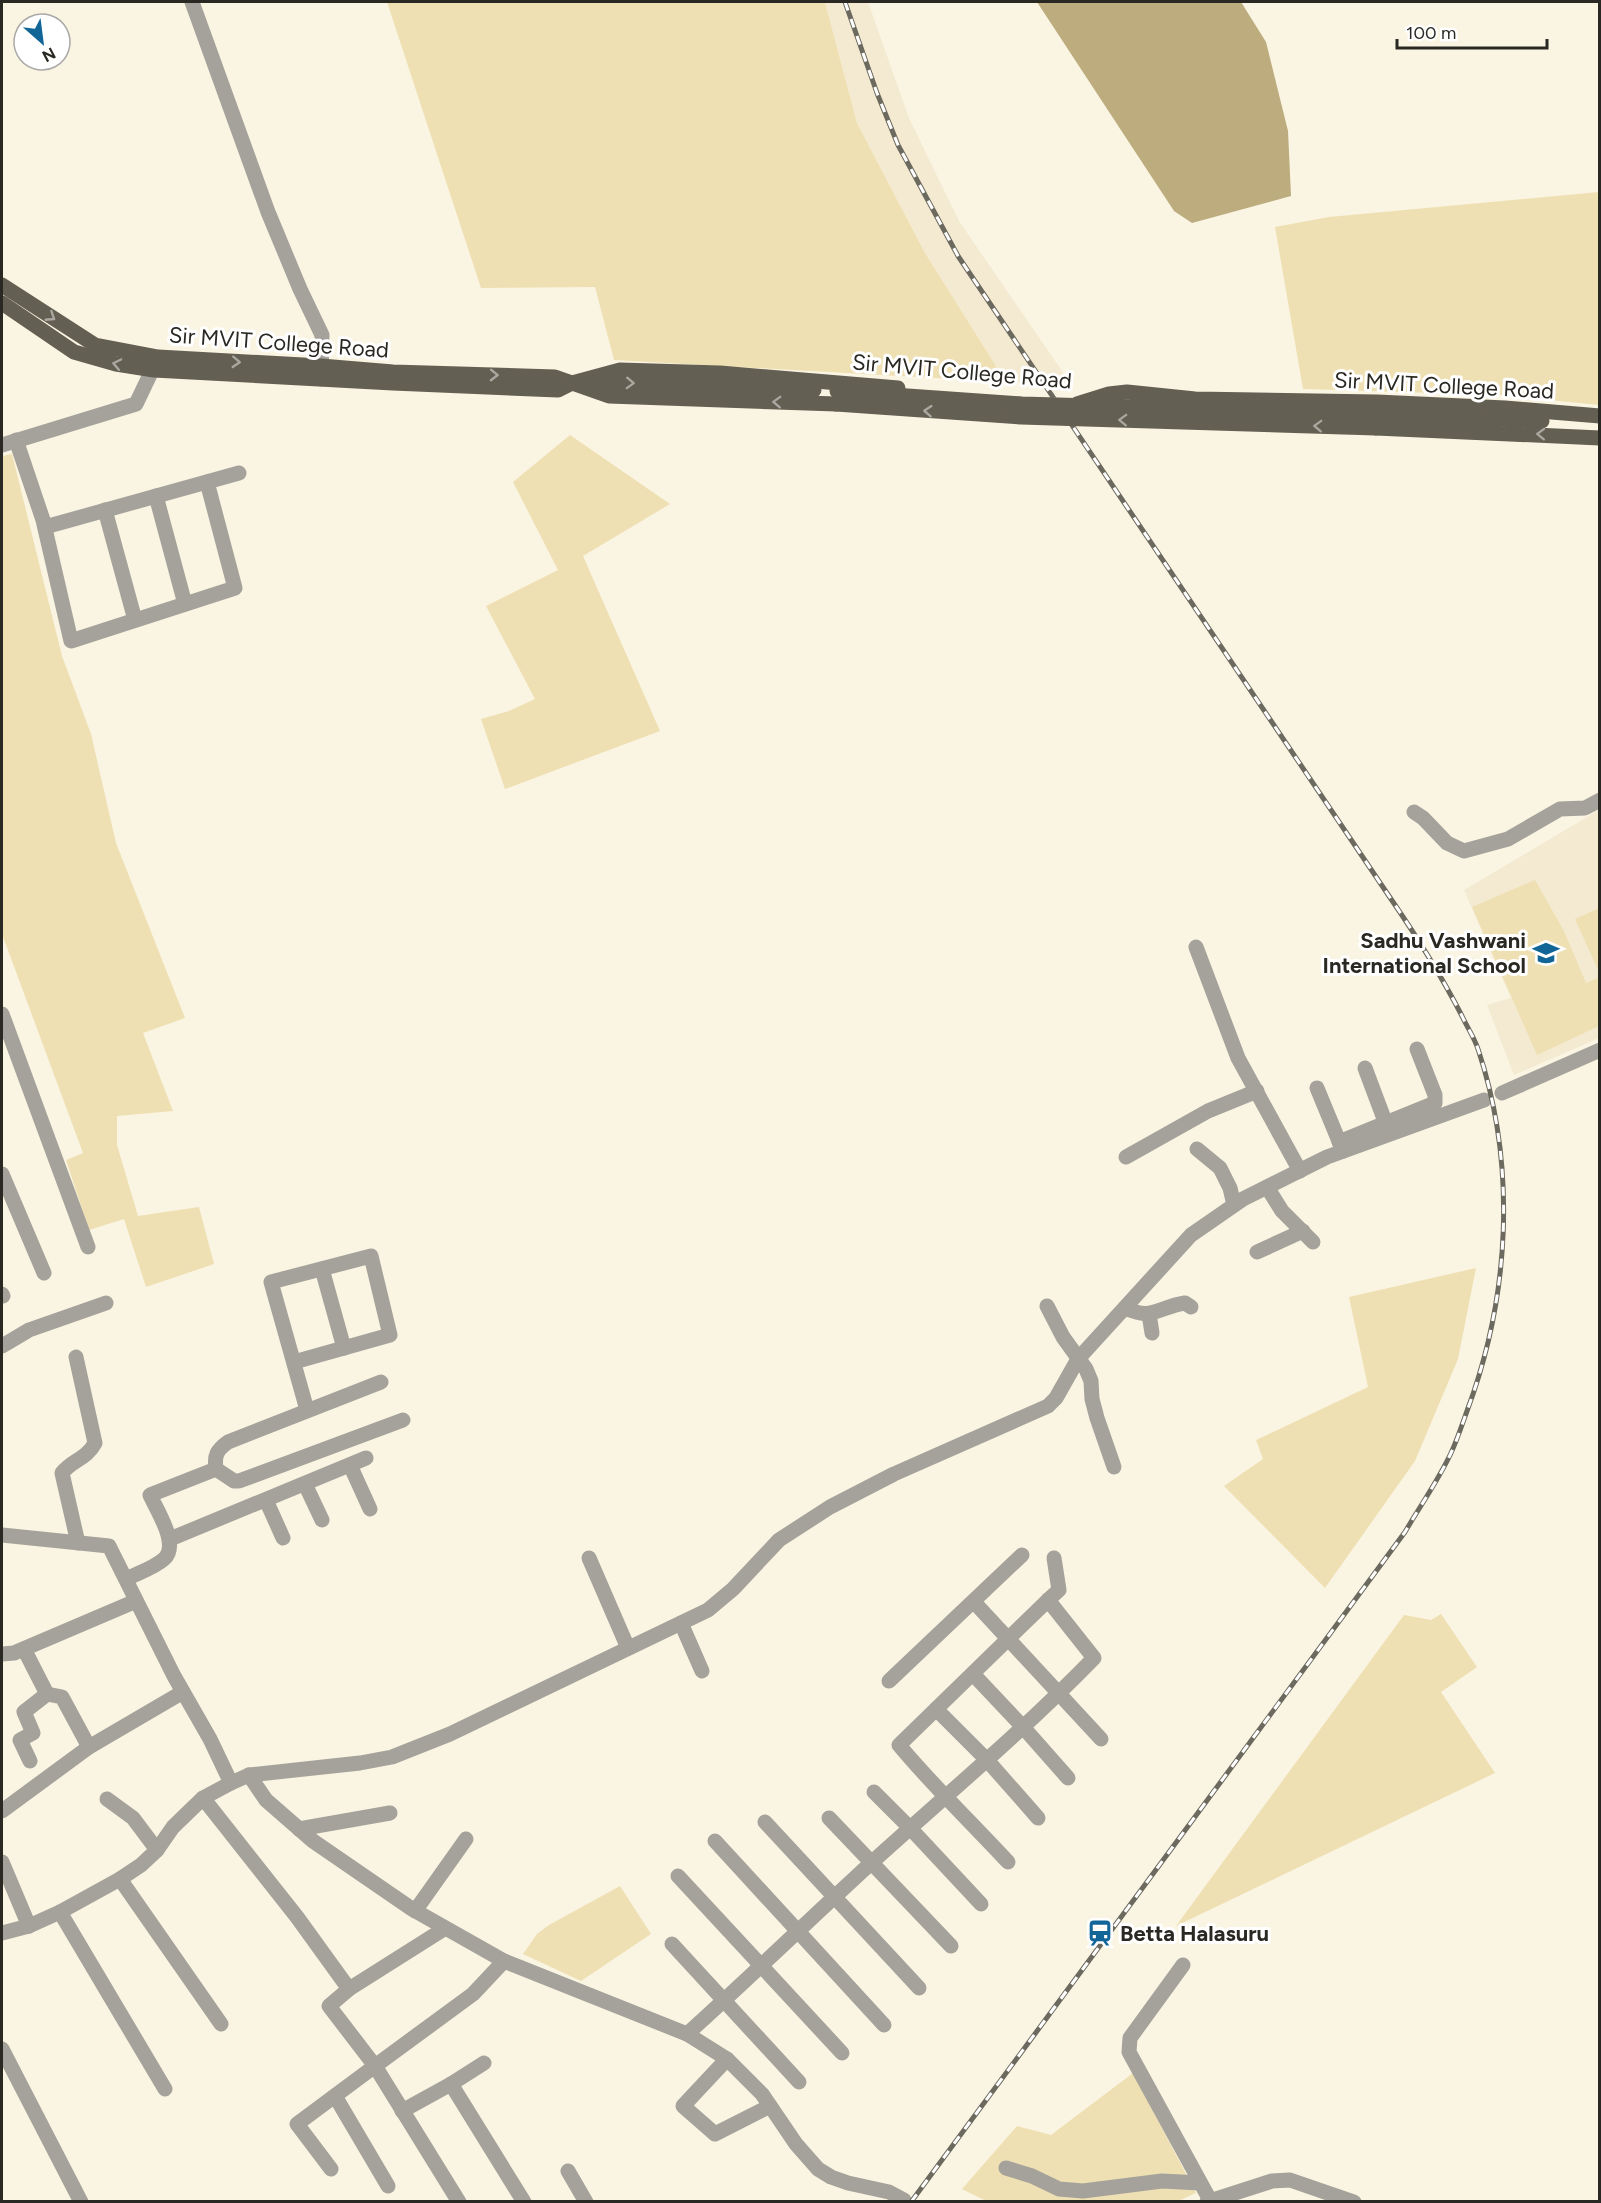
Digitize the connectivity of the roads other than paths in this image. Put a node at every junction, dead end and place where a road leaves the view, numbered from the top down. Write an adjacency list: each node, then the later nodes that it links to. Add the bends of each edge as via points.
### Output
1 (192, 2): 5 (street, via 268,212 322,335)
2 (2, 285): 4 (main road, Sir MVIT College Road, one-way to 4, via 95,345)
3 (2, 303): 4 (main road, Sir MVIT College Road, one-way to 3, via 116,364 74,352)
4 (156, 364): 5 (main road, Sir MVIT College Road); 11 (street, via 136,404)
5 (321, 373): 6 (main road, Sir MVIT College Road, via 555,377)
6 (572, 383): 7 (main road, Sir MVIT College Road, via 620,370 709,372 1079,404 1127,392 1195,399 1377,402); 8 (main road, Sir MVIT College Road, bridge, via 609,396 836,398 1021,417)
7 (1599, 416)
8 (1376, 421): 9 (main road, Sir MVIT College Road); 10 (main road, Sir MVIT College Road, one-way to 8)
9 (1599, 424)
10 (1599, 438)
11 (9, 443): 16 (street)
12 (239, 473): 13 (street)
13 (207, 482): 14 (street); 17 (street, via 235,588)
14 (156, 496): 15 (street); 17 (street)
15 (105, 510): 16 (street); 18 (street)
16 (45, 527): 18 (street, via 71,641)
17 (185, 604): 18 (street)
18 (135, 620)
19 (1599, 800): 20 (street, via 1585,808 1560,808 1508,839 1464,851 1447,843)
20 (1414, 812)
21 (1196, 947): 27 (street, via 1238,1058)
22 (2, 1014): 38 (street)
23 (1417, 1049): 30 (street, via 1435,1103)
24 (1599, 1050): 28 (street)
25 (1365, 1068): 30 (street)
26 (1317, 1088): 31 (street)
27 (1257, 1091): 33 (street, via 1208,1111); 34 (street)
28 (1502, 1093)
29 (1484, 1100): 31 (street)
30 (1386, 1124): 31 (street)
31 (1341, 1146): 34 (street)
32 (1197, 1149): 37 (street, via 1220,1168)
33 (1125, 1157)
34 (1300, 1171): 36 (street)
35 (2, 1174): 41 (street)
36 (1267, 1187): 37 (street); 39 (street, via 1282,1210 1308,1236)
37 (1234, 1205): 45 (street, via 1191,1235)
38 (88, 1247)
39 (1257, 1252)
40 (322, 1269): 49 (street); 49 (street, via 371,1256 390,1335); 52 (street, via 271,1282)
41 (44, 1273)
42 (106, 1303): 48 (street, via 29,1330)
43 (1047, 1306): 51 (street)
44 (1191, 1307): 46 (street, via 1175,1304)
45 (1125, 1308): 46 (street, via 1140,1315); 51 (street)
46 (1149, 1314): 47 (street)
47 (1152, 1333)
48 (2, 1346)
49 (344, 1348): 52 (street)
50 (76, 1357): 67 (street, via 95,1443 89,1454 68,1465 62,1473)
51 (1078, 1359): 58 (street, via 1091,1382 1097,1418); 75 (street, via 1048,1406 894,1474 830,1507 779,1540 708,1610)
52 (294, 1362): 54 (street)
53 (381, 1382): 54 (street)
54 (307, 1410): 59 (street, via 228,1442 218,1449)
55 (403, 1420): 59 (street, via 239,1481)
56 (366, 1458): 57 (street)
57 (350, 1465): 60 (street); 62 (street)
58 (1114, 1467)
59 (216, 1469): 66 (street, via 150,1495)
60 (305, 1484): 61 (street); 63 (street)
61 (266, 1500): 65 (street); 66 (street)
62 (370, 1509)
63 (322, 1520)
64 (2, 1535): 67 (street)
65 (283, 1538)
66 (170, 1539): 71 (street, via 165,1558)
67 (78, 1543): 71 (street, via 109,1546)
68 (1022, 1555): 74 (street)
69 (589, 1558): 77 (street)
70 (1054, 1558): 72 (street, via 1059,1590)
71 (126, 1580): 73 (street)
72 (1048, 1600): 76 (street); 85 (street, via 1094,1658)
73 (136, 1601): 78 (street); 83 (street)
74 (974, 1602): 76 (street); 82 (street)
75 (681, 1623): 77 (street); 80 (street)
76 (1010, 1638): 81 (street); 85 (street)
77 (628, 1648): 92 (street, via 450,1734 392,1757)
78 (24, 1649): 79 (street); 84 (street)
79 (2, 1654)
80 (702, 1671)
81 (973, 1674): 86 (street); 87 (street)
82 (890, 1681)
83 (183, 1692): 89 (street); 94 (street)
84 (47, 1694): 89 (street, via 62,1697); 91 (street, via 24,1712 33,1733 20,1740)
85 (1059, 1695): 87 (street); 88 (street)
86 (936, 1709): 90 (street); 96 (street, via 899,1744)
87 (1023, 1727): 90 (street); 93 (street)
88 (1101, 1739)
89 (88, 1747): 99 (street)
90 (987, 1760): 96 (street); 102 (street)
91 (30, 1761)
92 (249, 1775): 94 (street); 104 (street, via 266,1800)
93 (1068, 1778)
94 (231, 1783): 97 (street)
95 (874, 1792): 105 (street)
96 (948, 1797): 105 (street); 110 (street)
97 (203, 1798): 108 (street, via 173,1827); 128 (street)
98 (107, 1799): 108 (street, via 133,1818)
99 (2, 1811)
100 (390, 1813): 104 (street)
101 (829, 1818): 111 (street)
102 (1038, 1818)
103 (765, 1822): 114 (street)
104 (299, 1829): 116 (street)
105 (911, 1829): 111 (street); 115 (street)
106 (466, 1839): 116 (street)
107 (715, 1841): 120 (street)
108 (157, 1850): 113 (street)
109 (2, 1862): 118 (street)
110 (1008, 1862)
111 (871, 1864): 114 (street); 123 (street)
112 (678, 1876): 125 (street)
113 (120, 1879): 117 (street); 130 (street)
114 (835, 1898): 120 (street); 127 (street)
115 (981, 1904)
116 (415, 1911): 119 (street)
117 (60, 1912): 118 (street); 140 (street)
118 (29, 1926): 121 (street)
119 (444, 1929): 124 (street); 128 (street)
120 (799, 1932): 125 (street); 131 (street)
121 (2, 1933)
122 (672, 1944): 129 (street)
123 (951, 1946)
124 (504, 1961): 132 (street); 137 (street, via 473,1994)
125 (763, 1965): 129 (street); 134 (street)
126 (1182, 1965): 147 (street, via 1130,2038 1130,2052)
127 (919, 1988)
128 (349, 1989): 137 (street, via 329,2006)
129 (723, 2002): 132 (street); 138 (street)
130 (222, 2024)
131 (884, 2025)
132 (687, 2034): 135 (street)
133 (2, 2049): 151 (street)
134 (842, 2053)
135 (727, 2059): 142 (street); 142 (street, via 683,2106 715,2134)
136 (484, 2063): 139 (street)
137 (375, 2066): 141 (street); 143 (street)
138 (799, 2082)
139 (451, 2084): 143 (street); 153 (street)
140 (165, 2089)
141 (335, 2096): 144 (street, via 297,2124); 148 (street)
142 (770, 2106): 149 (street, via 818,2169 831,2177 889,2192)
143 (402, 2111): 152 (street)
144 (331, 2169)
145 (1006, 2169): 147 (street, via 1059,2189 1083,2191 1136,2182)
146 (568, 2171): 154 (street)
147 (1200, 2183): 150 (street)
148 (388, 2186)
149 (904, 2200)
150 (1208, 2201): 155 (street, via 1272,2181 1290,2180)
151 (81, 2202)
152 (459, 2202)
153 (524, 2202)
154 (586, 2202)
155 (1354, 2202)

